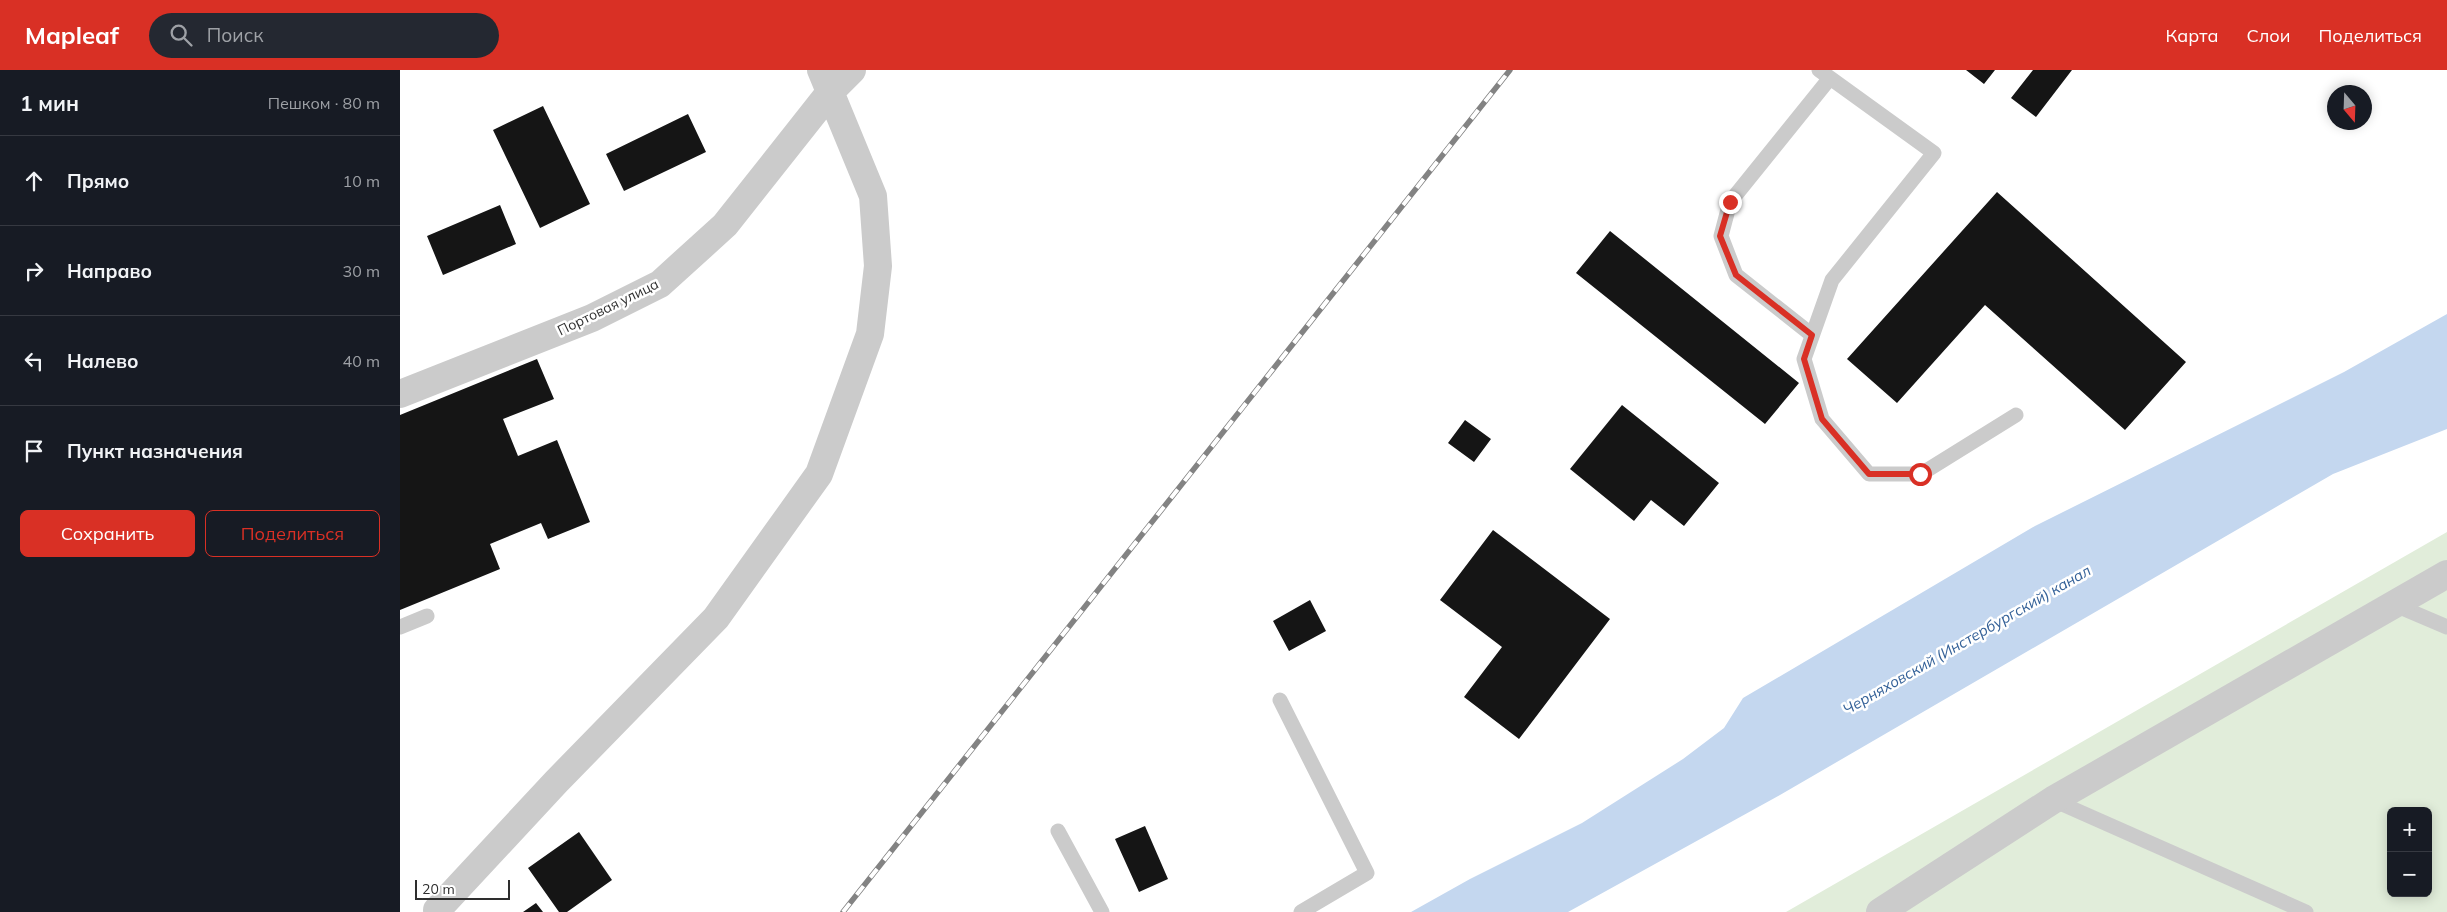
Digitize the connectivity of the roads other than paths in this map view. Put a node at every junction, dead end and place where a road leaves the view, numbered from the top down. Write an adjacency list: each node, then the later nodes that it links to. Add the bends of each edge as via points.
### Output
1 (852, 70): 3 (street, Портовая улица)
2 (1824, 74): 4 (lane, via 1730,202 1720,236 1736,275); 4 (lane, via 1934,153 1832,280)
3 (826, 80): 5 (street, Портовая улица, via 725,225 660,284 592,318); 15 (street, via 874,196 878,266 870,334 819,474 716,618 556,782)
4 (1812, 335): 6 (lane, via 1804,359 1822,419 1869,474 1920,474)
5 (400, 394)
6 (2016, 415)
7 (2447, 574): 8 (street)
8 (2393, 604): 10 (lane); 13 (street)
9 (427, 616): 11 (lane)
10 (2447, 626)
11 (400, 628)
12 (1280, 700): 17 (lane, via 1367,873)
13 (2053, 800): 18 (street); 19 (lane)
14 (1058, 831): 16 (lane)
15 (437, 911)
16 (1102, 912)
17 (1302, 912)
18 (1880, 912)
19 (2306, 912)

